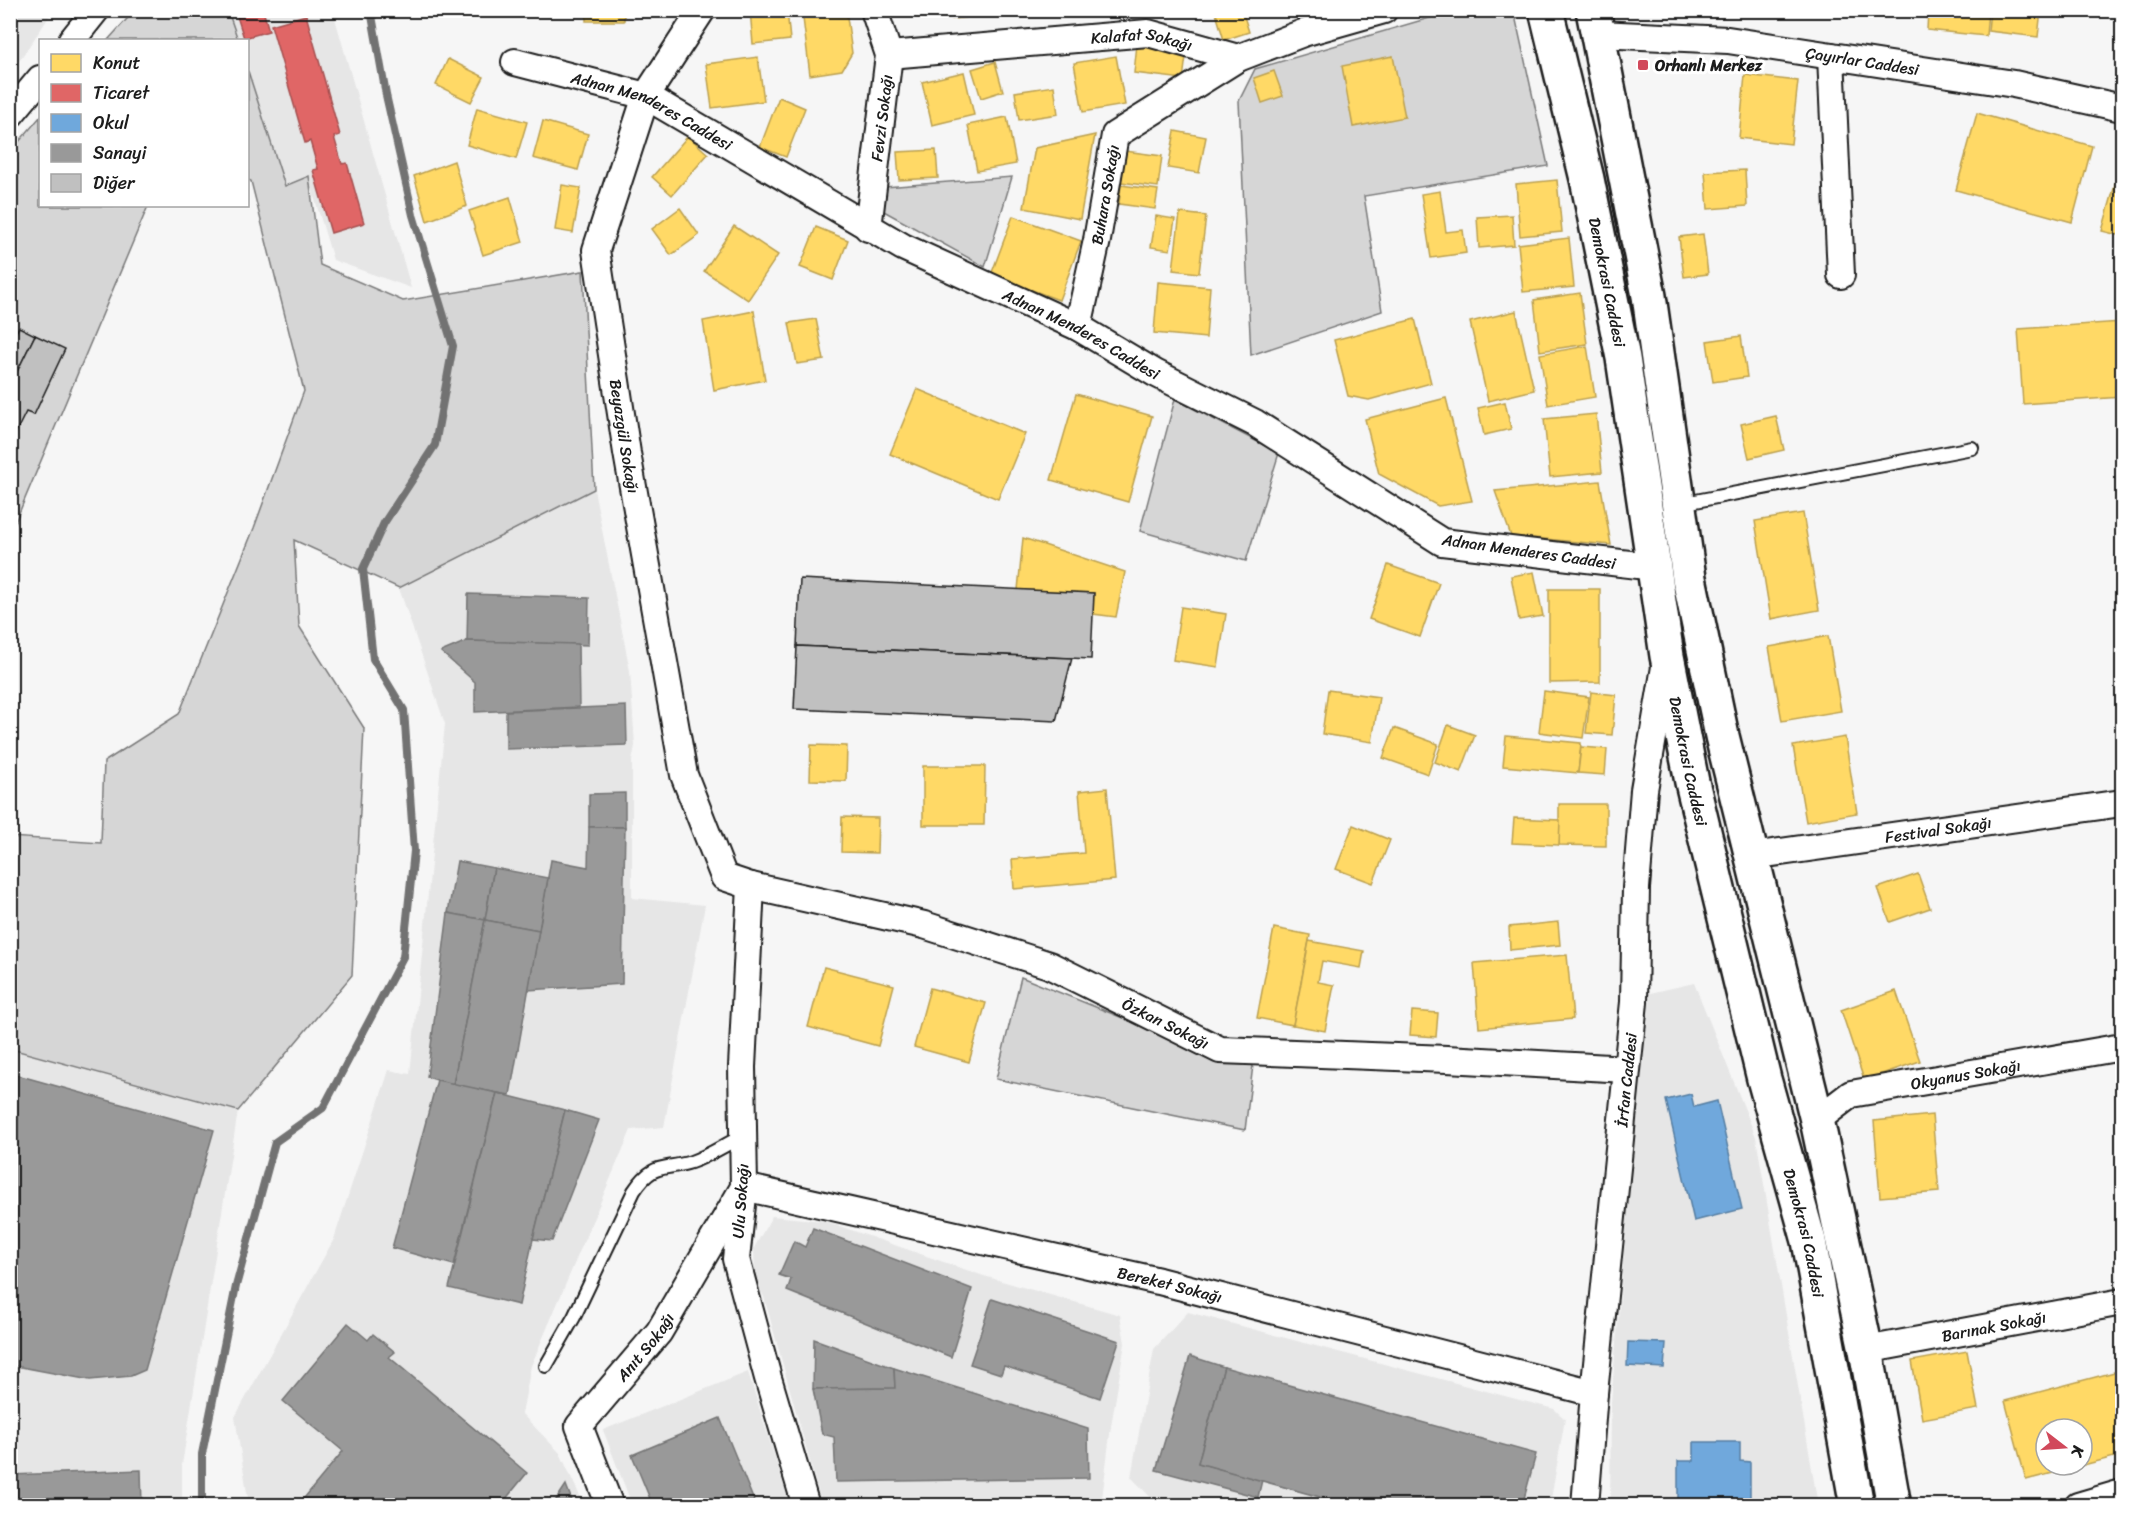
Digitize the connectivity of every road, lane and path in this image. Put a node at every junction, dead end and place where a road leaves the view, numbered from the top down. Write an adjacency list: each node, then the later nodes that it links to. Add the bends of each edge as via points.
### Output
1 (96, 10): 7 (street)
2 (702, 10): 13 (street, Beyazgül Sokağı)
3 (874, 10): 8 (street, Fevzi Sokağı)
4 (1384, 10): 10 (street, via 1304,33)
5 (1546, 10): 21 (main road, Demokrasi Caddesi, via 1587,180 1623,358)
6 (1595, 22): 9 (street, Çayırlar Caddesi); 20 (main road, via 1648,296)
7 (73, 39)
8 (889, 55): 10 (street, Kalafat Sokağı, via 1148,33); 16 (street, Fevzi Sokağı)
9 (1831, 56): 14 (street, Çayırlar Caddesi, via 2013,84); 17 (street)
10 (1238, 58): 18 (street, Buhara Sokağı, via 1115,135)
11 (515, 62): 13 (street, Adnan Menderes Caddesi)
12 (39, 80): 15 (street)
13 (646, 96): 16 (street, Adnan Menderes Caddesi); 25 (street, Beyazgül Sokağı, via 596,250 684,775)
14 (2122, 108)
15 (10, 115)
16 (868, 228): 18 (street, Adnan Menderes Caddesi)
17 (1841, 275)
18 (1078, 327): 21 (street, Adnan Menderes Caddesi, via 1155,373 1255,423 1442,542)
19 (1972, 448): 20 (lane)
20 (1679, 504): 24 (main road, via 1689,578)
21 (1655, 567): 22 (main road, Demokrasi Caddesi)
22 (1667, 656): 28 (street, İrfan Caddesi, via 1644,790); 40 (main road, Demokrasi Caddesi, via 1692,782 1761,1068 1809,1242)
23 (2122, 803): 24 (street, Festival Sokağı)
24 (1752, 856): 29 (main road)
25 (724, 878): 26 (street, Özkan Sokağı)
26 (751, 886): 28 (street, Özkan Sokağı, via 924,926 1049,965 1220,1050); 30 (street, Ulu Sokağı, via 741,1067)
27 (2122, 1047): 29 (street, Okyanus Sokağı, via 1851,1094)
28 (1627, 1069): 35 (street, İrfan Caddesi)
29 (1817, 1120): 33 (main road)
30 (743, 1136): 31 (street, Ulu Sokağı); 34 (lane, via 690,1162 658,1168 641,1180)
31 (744, 1187): 35 (street, Bereket Sokağı, via 1159,1281); 37 (street, Anıt Sokağı, via 658,1332 579,1426); 38 (street, Ulu Sokağı, via 736,1259)
32 (2122, 1302): 33 (street, Barınak Sokağı)
33 (1866, 1350): 41 (main road)
34 (546, 1365)
35 (1593, 1393): 39 (street, İrfan Caddesi)
36 (2122, 1493): 42 (street)
37 (610, 1506)
38 (806, 1506)
39 (1585, 1506)
40 (1857, 1506)
41 (1894, 1506)
42 (2078, 1506)

